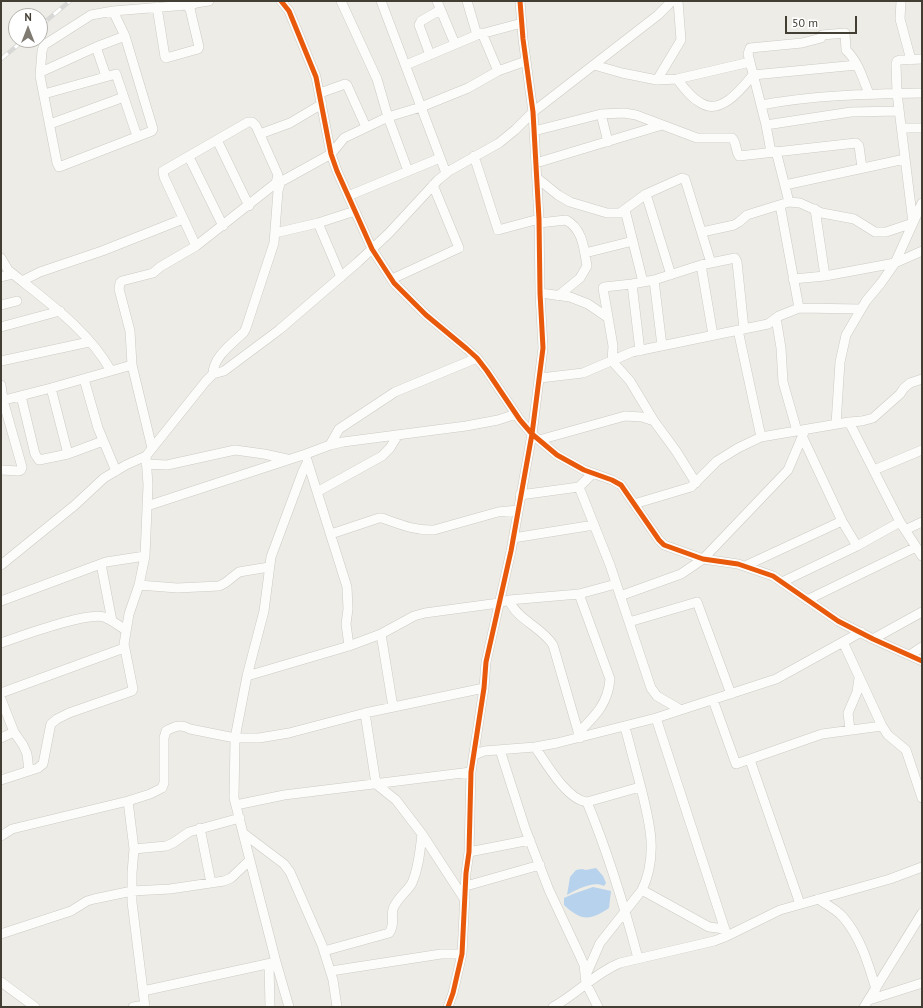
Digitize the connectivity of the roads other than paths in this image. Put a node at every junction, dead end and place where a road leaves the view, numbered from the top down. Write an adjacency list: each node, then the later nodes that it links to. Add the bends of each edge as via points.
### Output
1 (204, 1): 12 (street)
2 (281, 1): 34 (street, via 289,11)
3 (341, 1): 46 (street, via 377,79)
4 (381, 1): 25 (street)
5 (436, 1): 14 (street)
6 (467, 1): 16 (street)
7 (520, 1): 15 (street)
8 (672, 1): 26 (street)
9 (678, 1): 33 (street, via 681,40)
10 (901, 1): 23 (street, via 900,20)
11 (157, 7): 12 (street); 12 (street, via 166,58 199,47); 13 (street)
12 (188, 7)
13 (113, 10): 17 (street); 29 (street, via 91,15 44,45)
14 (440, 10): 18 (street); 20 (street, via 420,21 419,25)
15 (522, 23): 16 (street); 22 (street)
16 (479, 34): 18 (street); 28 (street)
17 (124, 36): 19 (street); 55 (street, via 153,128 152,131)
18 (454, 44): 20 (street)
19 (96, 47): 29 (street); 31 (street)
20 (430, 55): 25 (street)
21 (922, 59): 23 (street)
22 (526, 60): 28 (street); 44 (street)
23 (911, 60): 35 (street, via 897,61)
24 (750, 62): 27 (street, via 750,48 802,43 820,38 822,35 845,33 846,50); 30 (street); 32 (street)
25 (406, 65): 42 (street)
26 (594, 65): 33 (street, via 622,74); 44 (street)
27 (857, 65): 30 (street); 38 (street)
28 (498, 71): 42 (street, via 468,88)
29 (41, 72): 37 (street)
30 (753, 75): 32 (street, via 733,96 718,106 702,104); 41 (street)
31 (106, 76): 37 (street); 39 (street, via 117,75)
32 (677, 79): 33 (street)
33 (657, 80)
34 (320, 93): 40 (street); 50 (street, via 347,85)
35 (897, 93): 36 (street); 38 (street); 43 (street)
36 (922, 93)
37 (44, 94): 47 (street)
38 (869, 94): 41 (street, via 792,99)
39 (124, 97): 47 (street); 55 (street)
40 (322, 104): 54 (street, via 290,123); 59 (street)
41 (761, 105): 49 (street)
42 (421, 107): 46 (street); 62 (street)
43 (900, 111): 49 (street, via 851,112); 51 (street)
44 (533, 112): 53 (street); 60 (street, via 499,143)
45 (601, 114): 48 (street, via 636,115); 53 (street); 57 (street)
46 (388, 117): 50 (street); 66 (street)
47 (50, 124): 55 (street, via 59,167)
48 (662, 125): 57 (street); 58 (street, via 697,138 732,138 739,156)
49 (766, 125): 58 (street)
50 (366, 127): 59 (street, via 344,138)
51 (902, 128): 52 (street); 63 (street)
52 (922, 128)
53 (534, 131): 64 (street)
54 (260, 134): 56 (street, via 256,126 248,122); 69 (street)
55 (137, 136)
56 (218, 140): 61 (street); 77 (street)
57 (608, 142): 64 (street)
58 (774, 151): 65 (street, via 856,143 859,146); 71 (street)
59 (331, 154): 69 (street, via 284,180); 73 (street)
60 (474, 156): 67 (street); 82 (street, via 498,230)
61 (188, 157): 81 (street, via 163,171); 85 (street)
62 (440, 158): 66 (street); 67 (street)
63 (906, 159): 65 (street); 84 (street)
64 (536, 163): 68 (street)
65 (862, 168): 71 (street)
66 (408, 171): 73 (street)
67 (446, 174): 70 (street)
68 (537, 178): 80 (street, via 570,202 607,213 620,213); 82 (street)
69 (279, 180): 77 (street); 87 (street)
70 (433, 185): 90 (street); 102 (street, via 459,248)
71 (784, 185): 74 (street)
72 (646, 194): 80 (street); 86 (street, via 682,178 685,179); 98 (street)
73 (348, 196): 79 (street)
74 (789, 202): 76 (street); 78 (street)
75 (922, 203): 84 (street)
76 (780, 205): 86 (street, via 747,215 734,225); 103 (street)
77 (249, 206): 85 (street)
78 (815, 209): 84 (street, via 822,213 854,219 875,232 886,232); 99 (street)
79 (355, 210): 83 (street); 90 (street)
80 (625, 210): 88 (street)
81 (183, 218): 89 (street); 105 (street)
82 (539, 221): 92 (street, via 570,222 580,234); 108 (street)
83 (318, 223): 87 (street); 101 (street)
84 (914, 223): 95 (street)
85 (223, 226): 89 (street)
86 (702, 232): 94 (street)
87 (275, 233): 128 (street, via 246,328 217,360)
88 (633, 241): 92 (street); 106 (street)
89 (196, 246): 126 (street, via 152,273 120,283 119,289 130,331)
90 (372, 249): 101 (street); 102 (street)
91 (922, 251): 95 (street)
92 (585, 253): 109 (street, via 585,272)
93 (1, 258): 97 (street)
94 (711, 263): 96 (street); 118 (street, via 736,259)
95 (895, 263): 99 (street); 113 (street)
96 (701, 265): 98 (street); 119 (street)
97 (12, 274): 100 (street); 105 (street)
98 (671, 275): 104 (street)
99 (825, 276): 103 (street)
100 (1, 277)
101 (341, 277): 128 (street, via 279,330 224,371)
102 (392, 279): 123 (street, via 426,316)
103 (794, 279): 112 (street)
104 (654, 280): 106 (street); 121 (street)
105 (22, 281): 114 (street)
106 (643, 282): 107 (street)
107 (632, 284): 115 (street, via 604,287); 122 (street)
108 (540, 293): 109 (street); 129 (street, via 543,348)
109 (558, 296): 115 (street, via 579,300)
110 (17, 301): 111 (street)
111 (1, 305)
112 (799, 308): 113 (street); 116 (street)
113 (861, 309): 139 (street, via 846,335 840,362)
114 (60, 311): 117 (street); 120 (street)
115 (607, 317): 125 (street, via 613,346)
116 (776, 318): 118 (street, via 768,324); 140 (street, via 783,382)
117 (1, 327)
118 (741, 330): 119 (street); 143 (street)
119 (713, 335): 121 (street)
120 (89, 342): 124 (street); 127 (street)
121 (662, 346): 122 (street)
122 (640, 351): 125 (street)
123 (477, 358): 136 (street); 146 (street, via 395,392 339,429)
124 (1, 361)
125 (612, 361): 129 (street, via 582,373); 137 (street, via 630,381)
126 (132, 364): 127 (street); 147 (street)
127 (111, 371): 130 (street)
128 (213, 374): 147 (street)
129 (540, 378): 141 (street)
130 (84, 379): 133 (street); 145 (street)
131 (922, 380): 138 (street, via 910,383 873,418)
132 (1, 385): 135 (street)
133 (51, 388): 134 (street); 149 (street)
134 (21, 396): 135 (street); 149 (street, via 37,458 39,460)
135 (2, 401): 153 (street, via 22,467 19,471)
136 (516, 414): 141 (street); 142 (street, via 485,423)
137 (654, 421): 144 (street, via 625,416); 157 (street)
138 (849, 422): 139 (street); 154 (street)
139 (836, 424): 140 (street)
140 (801, 432): 143 (street); 164 (street); 175 (street, via 788,470)
141 (532, 434): 144 (street); 160 (street)
142 (398, 435): 146 (street); 159 (street, via 382,456)
143 (761, 437): 157 (street, via 718,461)
144 (539, 440): 156 (street, via 557,455)
145 (103, 441): 149 (street); 155 (street)
146 (330, 444): 150 (street)
147 (152, 448): 151 (street)
148 (922, 450): 154 (street)
149 (68, 454)
150 (307, 458): 152 (street); 159 (street); 179 (street)
151 (146, 460): 152 (street, via 167,465 235,450); 155 (street, via 126,465); 162 (street)
152 (288, 460): 162 (street)
153 (1, 470)
154 (874, 470): 165 (street)
155 (116, 471): 177 (street, via 104,478)
156 (593, 473): 158 (street); 161 (street, via 621,485)
157 (696, 483): 161 (street)
158 (579, 486): 160 (street); 167 (street)
159 (317, 492): 169 (street)
160 (520, 495): 163 (street)
161 (634, 504): 175 (street, via 664,545)
162 (147, 506): 173 (street)
163 (518, 510): 169 (street, via 498,512 434,530 411,528 379,518); 170 (street)
164 (842, 521): 171 (street); 178 (street)
165 (900, 522): 168 (street); 171 (street)
166 (922, 522): 168 (street)
167 (594, 525): 170 (street); 181 (street)
168 (905, 530): 172 (street)
169 (331, 534): 198 (street, via 347,588 346,624)
170 (513, 538): 188 (street)
171 (856, 546): 180 (street)
172 (916, 547): 174 (street); 186 (street)
173 (144, 556): 176 (street); 182 (street)
174 (922, 556)
175 (703, 559): 178 (street); 184 (street, via 682,574)
176 (101, 564): 187 (street); 190 (street)
177 (1, 565)
178 (745, 566): 180 (street)
179 (269, 567): 182 (street, via 239,572 219,586 177,588); 203 (street, via 264,611)
180 (782, 582): 186 (street)
181 (616, 584): 183 (street); 184 (street)
182 (138, 585): 192 (street)
183 (579, 594): 185 (street); 218 (street, via 610,678 605,701)
184 (620, 596): 191 (street)
185 (509, 600): 188 (street); 218 (street, via 514,610 553,645)
186 (807, 600): 193 (street, via 838,621)
187 (1, 601)
188 (499, 604): 194 (street, via 425,613 414,616); 205 (street, via 486,662)
189 (921, 614): 195 (street)
190 (112, 621): 192 (street); 196 (street, via 92,616 76,619)
191 (629, 622): 207 (street, via 697,602); 211 (street, via 651,688 657,696)
192 (126, 630): 200 (street)
193 (861, 632): 195 (street); 197 (street)
194 (381, 634): 198 (street); 210 (street)
195 (873, 639): 201 (street)
196 (1, 642)
197 (843, 642): 204 (street); 207 (street, via 776,679)
198 (349, 646): 203 (street)
199 (922, 647): 201 (street)
200 (124, 648): 206 (street); 225 (street, via 134,686 132,691 57,719 51,724 43,764)
201 (910, 655): 202 (street)
202 (922, 661)
203 (247, 676): 220 (street)
204 (859, 678): 214 (street); 216 (street, via 857,692 848,713)
205 (484, 688): 210 (street); 223 (street)
206 (1, 693)
207 (732, 694): 209 (street)
208 (1, 699): 217 (street)
209 (713, 700): 211 (street); 224 (street, via 735,764)
210 (393, 707): 212 (street)
211 (681, 710): 213 (street)
212 (365, 713): 220 (street, via 289,733 259,738); 228 (street)
213 (656, 718): 215 (street); 254 (street)
214 (882, 726): 216 (street); 230 (street, via 888,735 906,750)
215 (624, 727): 218 (street); 229 (street)
216 (850, 730): 224 (street, via 822,734)
217 (14, 732): 219 (street); 225 (street, via 27,754)
218 (579, 735): 221 (street)
219 (1, 738)
220 (235, 738): 231 (street, via 178,725 166,731 162,788); 233 (street)
221 (535, 747): 222 (street); 232 (street, via 565,788 578,799)
222 (500, 750): 223 (street, via 484,751); 239 (street)
223 (474, 755): 226 (street)
224 (750, 760): 251 (street)
225 (29, 771): 227 (street)
226 (471, 772): 228 (street); 241 (street)
227 (1, 780)
228 (376, 784): 233 (street, via 284,795); 237 (street, via 396,800)
229 (640, 787): 232 (street); 247 (street, via 650,822 651,852 651,863)
230 (922, 798)
231 (128, 801): 238 (street, via 12,829); 240 (street)
232 (587, 802): 252 (street)
233 (236, 805): 234 (street)
234 (240, 818): 235 (street); 236 (street)
235 (200, 828): 240 (street, via 166,846); 245 (street)
236 (243, 833): 242 (street); 256 (street, via 290,872)
237 (422, 834): 250 (street); 256 (street, via 418,865 411,884 396,902 392,930 385,935)
238 (1, 836)
239 (530, 840): 241 (street); 243 (street)
240 (134, 849): 248 (street)
241 (469, 852): 246 (street)
242 (250, 860): 245 (street, via 232,878); 259 (street)
243 (540, 865): 246 (street); 261 (street, via 580,956)
244 (922, 867): 249 (street, via 890,879)
245 (211, 883): 248 (street)
246 (466, 886): 250 (street)
247 (642, 890): 252 (street); 254 (street, via 709,927)
248 (132, 891): 255 (street, via 87,901 71,911); 265 (street)
249 (818, 899): 251 (street); 264 (street, via 842,916 860,943)
250 (465, 900): 257 (street)
251 (800, 904): 254 (street, via 774,912)
252 (626, 910): 258 (street); 261 (street, via 600,943)
253 (922, 913): 264 (street)
254 (726, 933): 258 (street)
255 (1, 934)
256 (324, 951): 260 (street)
257 (462, 954): 260 (street, via 441,954); 273 (street)
258 (638, 958): 261 (street, via 608,968)
259 (272, 963): 265 (street); 270 (street); 271 (street)
260 (331, 971): 272 (street)
261 (586, 980): 274 (street, via 567,999); 275 (street)
262 (1, 982): 268 (street)
263 (922, 983): 266 (street)
264 (876, 989): 266 (street)
265 (143, 991): 267 (street)
266 (866, 1004)
267 (145, 1006): 269 (street)
268 (33, 1007)
269 (133, 1007)
270 (270, 1007)
271 (289, 1007)
272 (337, 1007)
273 (448, 1007)
274 (553, 1007)
275 (598, 1007)

